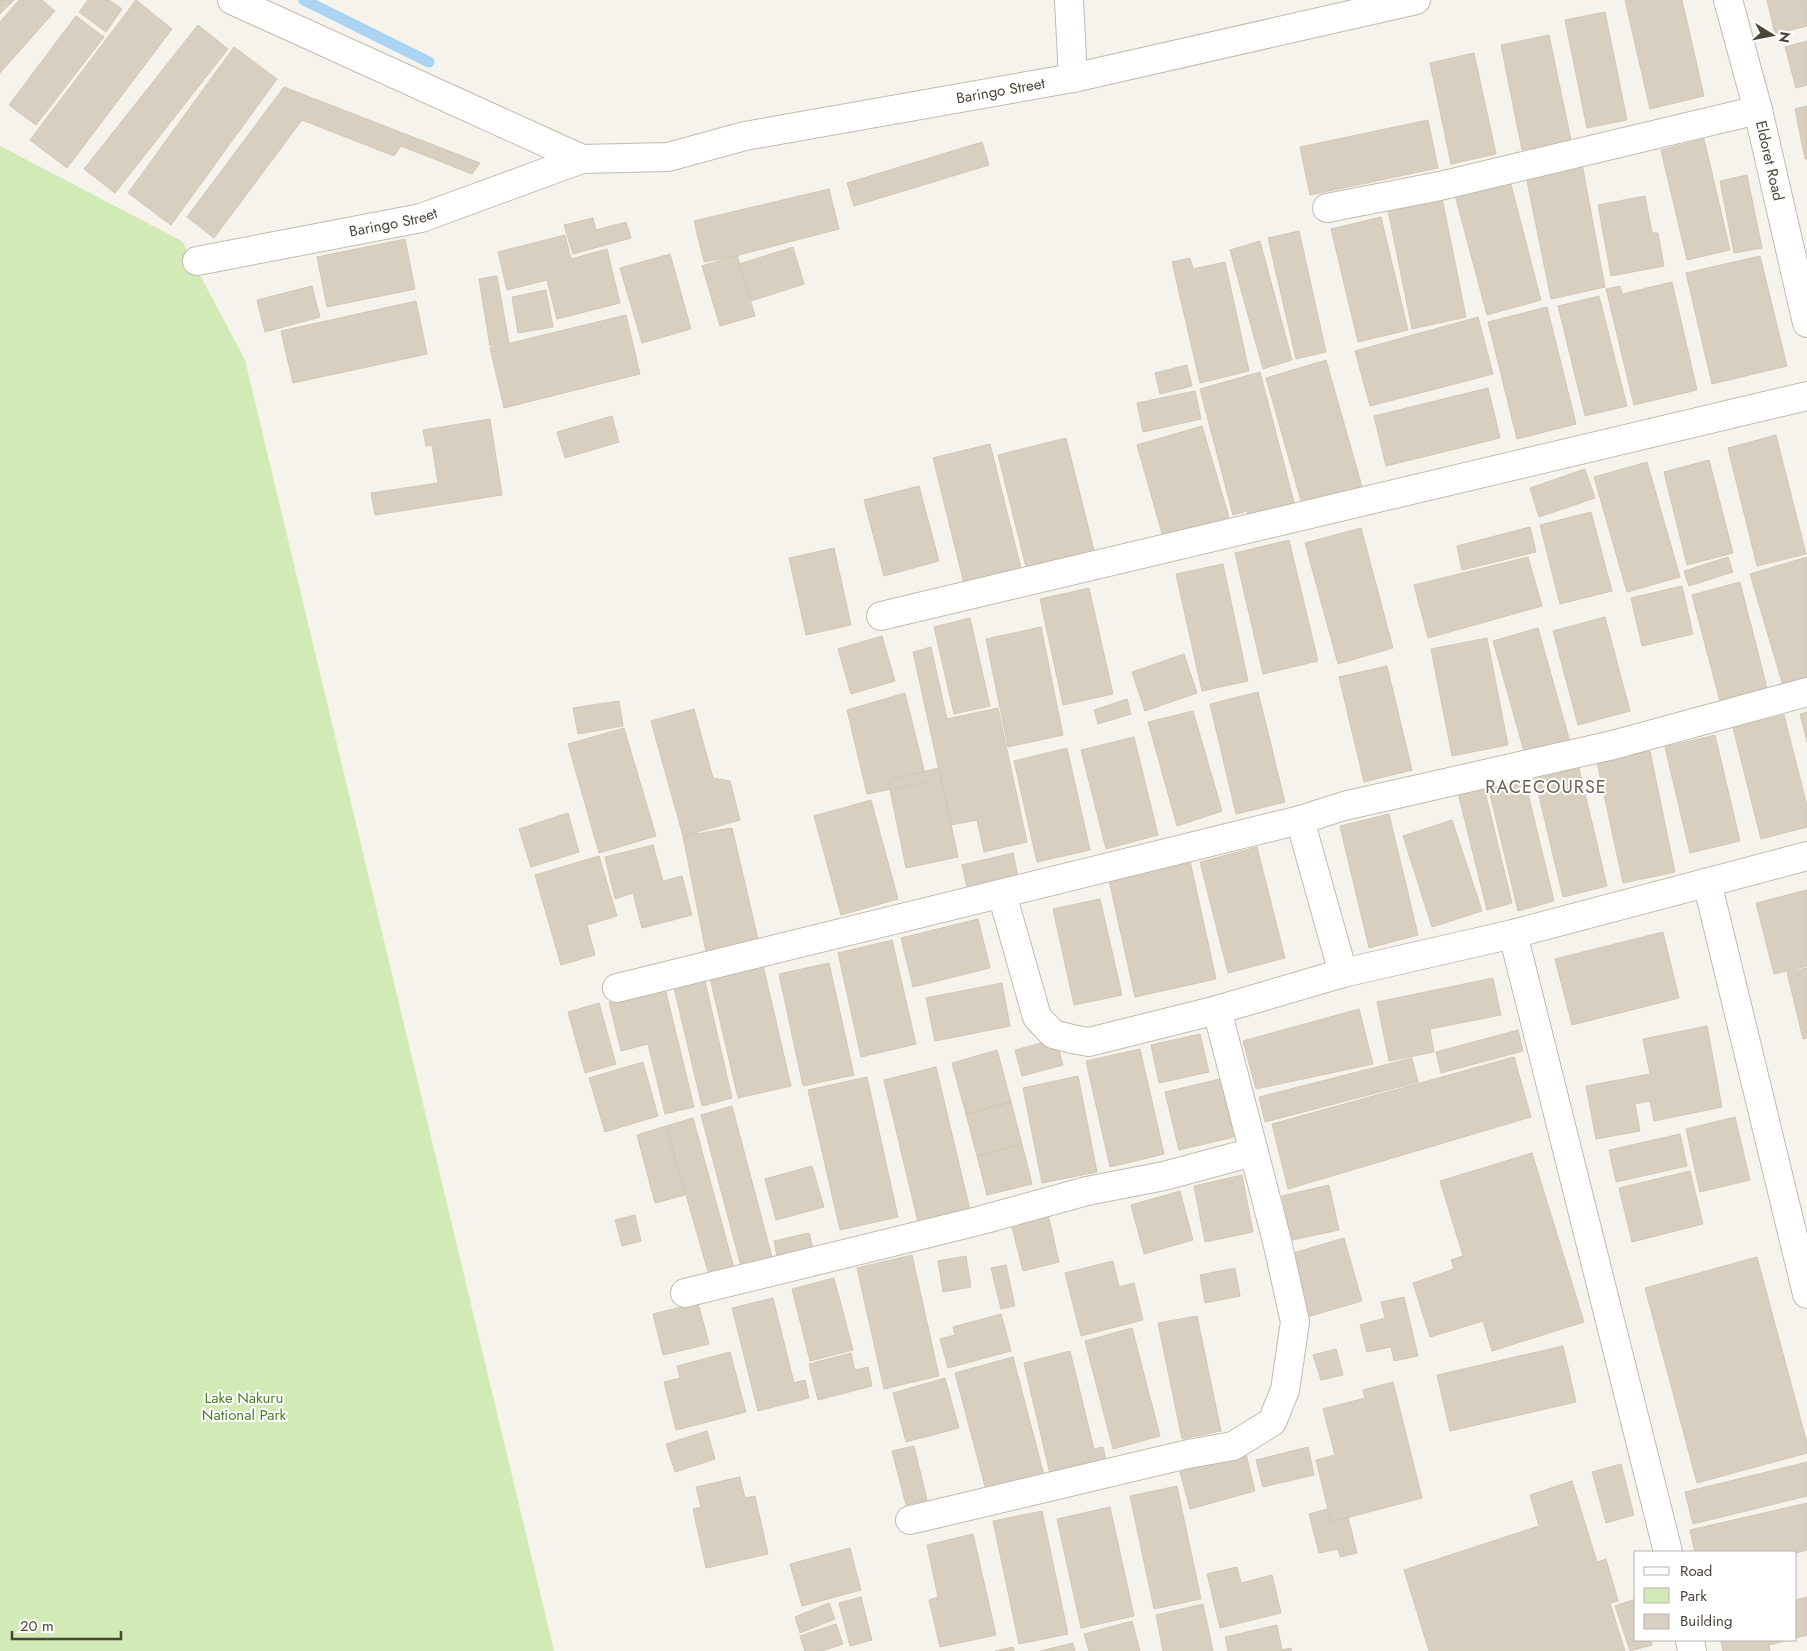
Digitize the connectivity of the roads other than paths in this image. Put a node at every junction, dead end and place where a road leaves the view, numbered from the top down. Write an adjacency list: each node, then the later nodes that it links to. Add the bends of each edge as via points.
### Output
1 (232, 0): 7 (street, Baringo Street)
2 (1069, 0): 5 (street)
3 (1416, 0): 5 (street, Baringo Street)
4 (1728, 0): 6 (street, Eldoret Road)
5 (1073, 78): 7 (street, Baringo Street, via 745,136 668,157)
6 (1758, 110): 8 (street, via 1440,186); 10 (street, Eldoret Road)
7 (582, 159): 9 (street, Baringo Street, via 420,218)
8 (1326, 208)
9 (197, 261)
10 (1807, 323)
11 (1807, 396): 12 (street)
12 (881, 616)
13 (1807, 692): 14 (street, via 1613,745 1344,806)
14 (1300, 820): 17 (street); 19 (street)
15 (1807, 856): 16 (street)
16 (1707, 882): 18 (street); 24 (street)
17 (1002, 894): 20 (street); 21 (street, via 1037,1017 1053,1034 1090,1042)
18 (1512, 934): 19 (street); 26 (street)
19 (1343, 973): 21 (street)
20 (617, 988)
21 (1217, 1010): 22 (street)
22 (1253, 1152): 23 (street); 25 (street, via 1295,1322 1285,1390 1272,1422 1233,1446)
23 (685, 1293)
24 (1807, 1294)
25 (910, 1520)
26 (1668, 1551)

